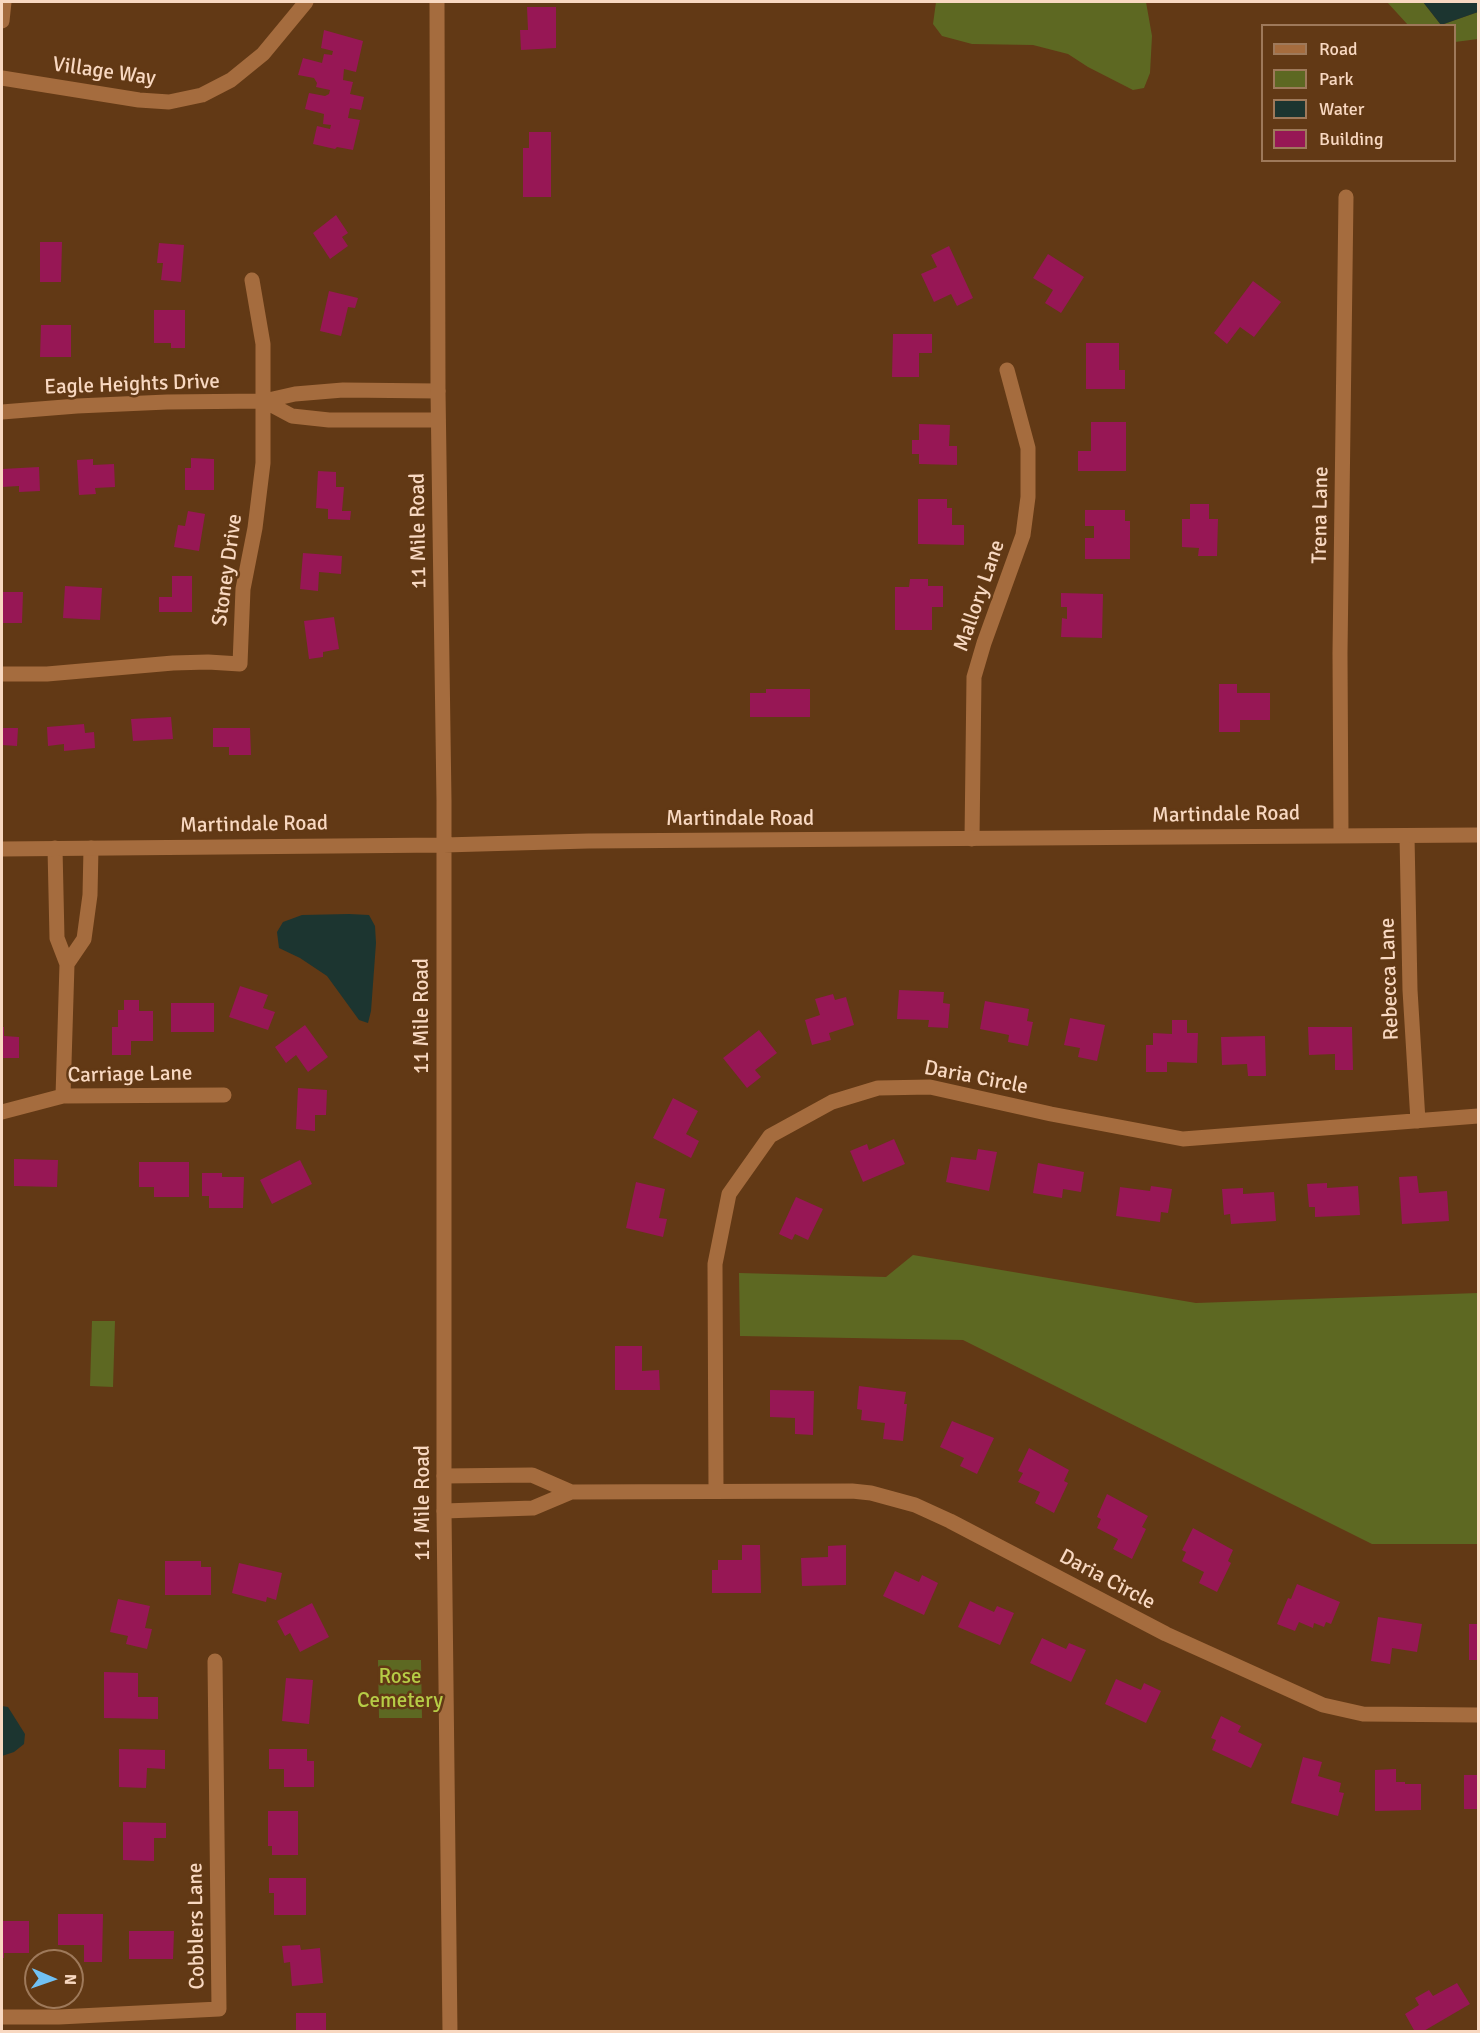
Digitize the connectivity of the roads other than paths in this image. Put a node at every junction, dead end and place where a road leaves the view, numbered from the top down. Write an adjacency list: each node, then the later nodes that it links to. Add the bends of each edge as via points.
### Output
1 (4, 2): 4 (street)
2 (306, 2): 5 (street, Village Way, via 263,54 231,80 202,95 169,102 139,100)
3 (437, 2): 9 (street, 11 Mile Road)
4 (2, 21)
5 (2, 78)
6 (1346, 197): 14 (street, Trena Lane)
7 (252, 280): 10 (street, Stoney Drive, via 263,344)
8 (1007, 370): 17 (street, Mallory Lane, via 1028,448 1028,496 1023,535 974,677)
9 (438, 391): 10 (street, Eagle Heights Drive, via 343,390); 12 (street, 11 Mile Road)
10 (264, 401): 11 (street, Eagle Heights Drive, via 167,402); 12 (street, Eagle Heights Drive, via 292,416); 13 (street, Stoney Drive, via 263,463 243,589 240,664 173,663)
11 (2, 412)
12 (438, 420): 18 (street, 11 Mile Road)
13 (2, 674)
14 (1341, 834): 16 (street, Martindale Road); 17 (street, Martindale Road)
15 (1479, 835): 16 (street, Martindale Road)
16 (1407, 836): 27 (street, Rebecca Lane)
17 (972, 839): 18 (street, Martindale Road)
18 (444, 845): 19 (street, Martindale Road); 28 (street, 11 Mile Road)
19 (91, 848): 21 (street, Martindale Road); 22 (street, via 84,939)
20 (2, 849): 21 (street, Martindale Road)
21 (55, 849): 22 (street, via 57,938)
22 (67, 964): 24 (street)
23 (224, 1095): 24 (street, Carriage Lane)
24 (63, 1096): 25 (street, Carriage Lane)
25 (2, 1112)
26 (1479, 1116): 27 (street, Daria Circle)
27 (1418, 1120): 29 (street, Daria Circle, via 1183,1139 930,1087 878,1088 832,1102 770,1136 729,1194 715,1264)
28 (444, 1476): 30 (street, Daria Circle, via 532,1475); 31 (street, 11 Mile Road)
29 (716, 1491): 30 (street, Daria Circle); 33 (street, Daria Circle, via 852,1491 887,1496 950,1521 1166,1634 1323,1705 1363,1714)
30 (571, 1492): 31 (street, Daria Circle, via 533,1508)
31 (444, 1511): 36 (street, 11 Mile Road)
32 (215, 1661): 35 (street, Cobblers Lane, via 219,2009)
33 (1479, 1715)
34 (2, 2018): 35 (street, Cobblers Lane)
35 (60, 2024)
36 (450, 2031)

